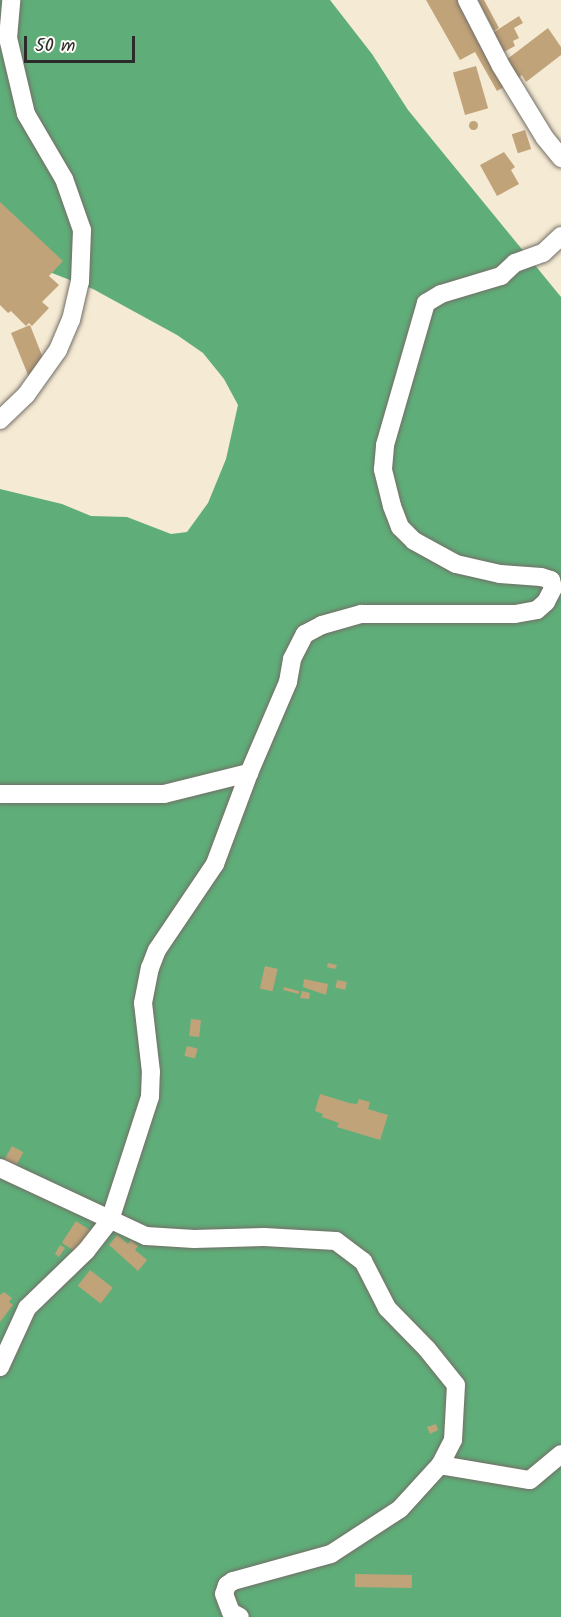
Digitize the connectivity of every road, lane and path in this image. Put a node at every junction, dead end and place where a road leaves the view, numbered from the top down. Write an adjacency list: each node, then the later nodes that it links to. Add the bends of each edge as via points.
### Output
1 (11, 0): 5 (street, via 8,38 26,114 64,179 82,230 80,282 71,320 58,350 26,395)
2 (467, 0): 3 (street, via 501,66)
3 (561, 158)
4 (561, 236): 6 (street, via 543,253 515,263 501,276 441,294 426,303 385,445 383,469 400,527 414,541 456,564 551,580 553,588 546,602 537,610 515,614 361,614 305,634)
5 (0, 420)
6 (249, 773): 7 (street, via 164,794); 9 (street, via 215,864 150,968 143,1003 150,1097)
7 (0, 794)
8 (0, 1168): 9 (street)
9 (110, 1220): 10 (street, via 86,1251 27,1308); 12 (street, via 146,1236 336,1241 354,1254 363,1261 387,1308 456,1385 453,1440)
10 (0, 1367)
11 (561, 1454): 12 (street, via 530,1480)
12 (440, 1465): 13 (street, via 400,1509 331,1554 227,1585 226,1604)
13 (240, 1617)

